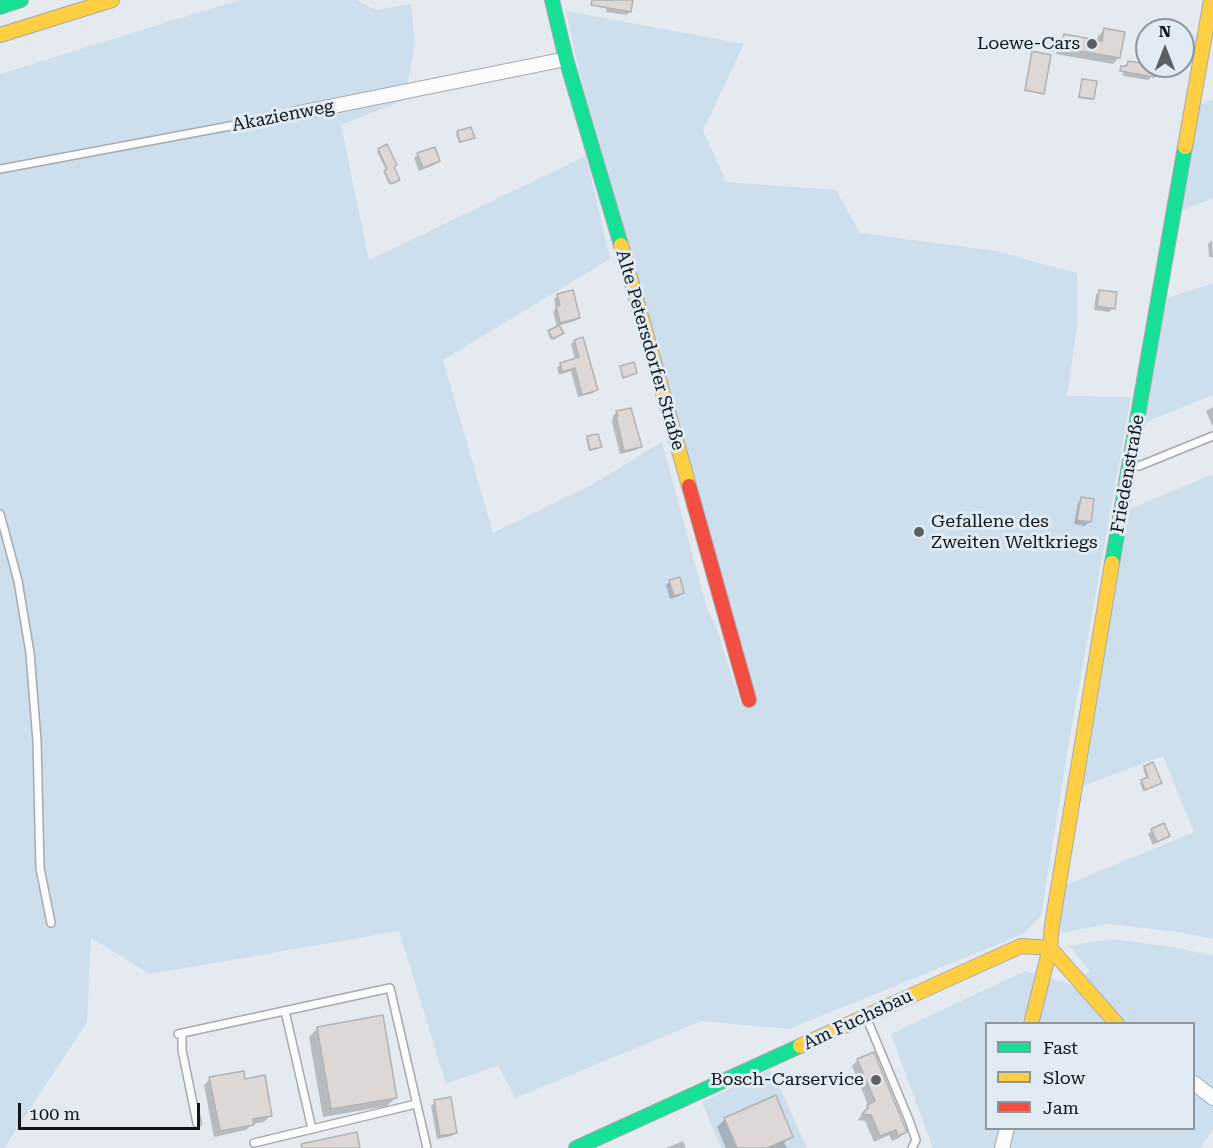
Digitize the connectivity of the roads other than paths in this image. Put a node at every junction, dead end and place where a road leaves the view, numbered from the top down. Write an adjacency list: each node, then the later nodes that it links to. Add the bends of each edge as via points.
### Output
1 (21, 0): 5 (main road)
2 (112, 0): 6 (main road)
3 (552, 0): 7 (main road, Alte Petersdorfer Straße)
4 (1210, 0): 11 (main road, Friedenstraße)
5 (0, 6)
6 (0, 35)
7 (566, 59): 8 (street, Akazienweg); 13 (main road, Alte Petersdorfer Straße)
8 (294, 114): 9 (lane, Akazienweg)
9 (0, 169)
10 (1213, 436): 11 (lane, via 1139,466)
11 (1129, 466): 15 (main road, Friedenstraße)
12 (0, 514): 14 (lane, via 18,581 30,653 40,868)
13 (749, 700)
14 (51, 923)
15 (1050, 948): 17 (main road, Am Fuchsbau, via 1021,946); 18 (main road, Friedenstraße); 19 (main road)
16 (285, 1011): 22 (lane, via 390,988); 23 (lane, via 180,1034); 24 (lane)
17 (865, 1016): 28 (main road, Am Fuchsbau); 29 (lane, via 909,1120 916,1140)
18 (1031, 1022)
19 (1116, 1022)
20 (1195, 1084): 21 (street)
21 (1213, 1098)
22 (416, 1104): 24 (lane); 27 (lane)
23 (197, 1123)
24 (312, 1129): 26 (lane)
25 (1006, 1130): 30 (street)
26 (254, 1143)
27 (427, 1148)
28 (576, 1148)
29 (912, 1148)
30 (1002, 1148)

